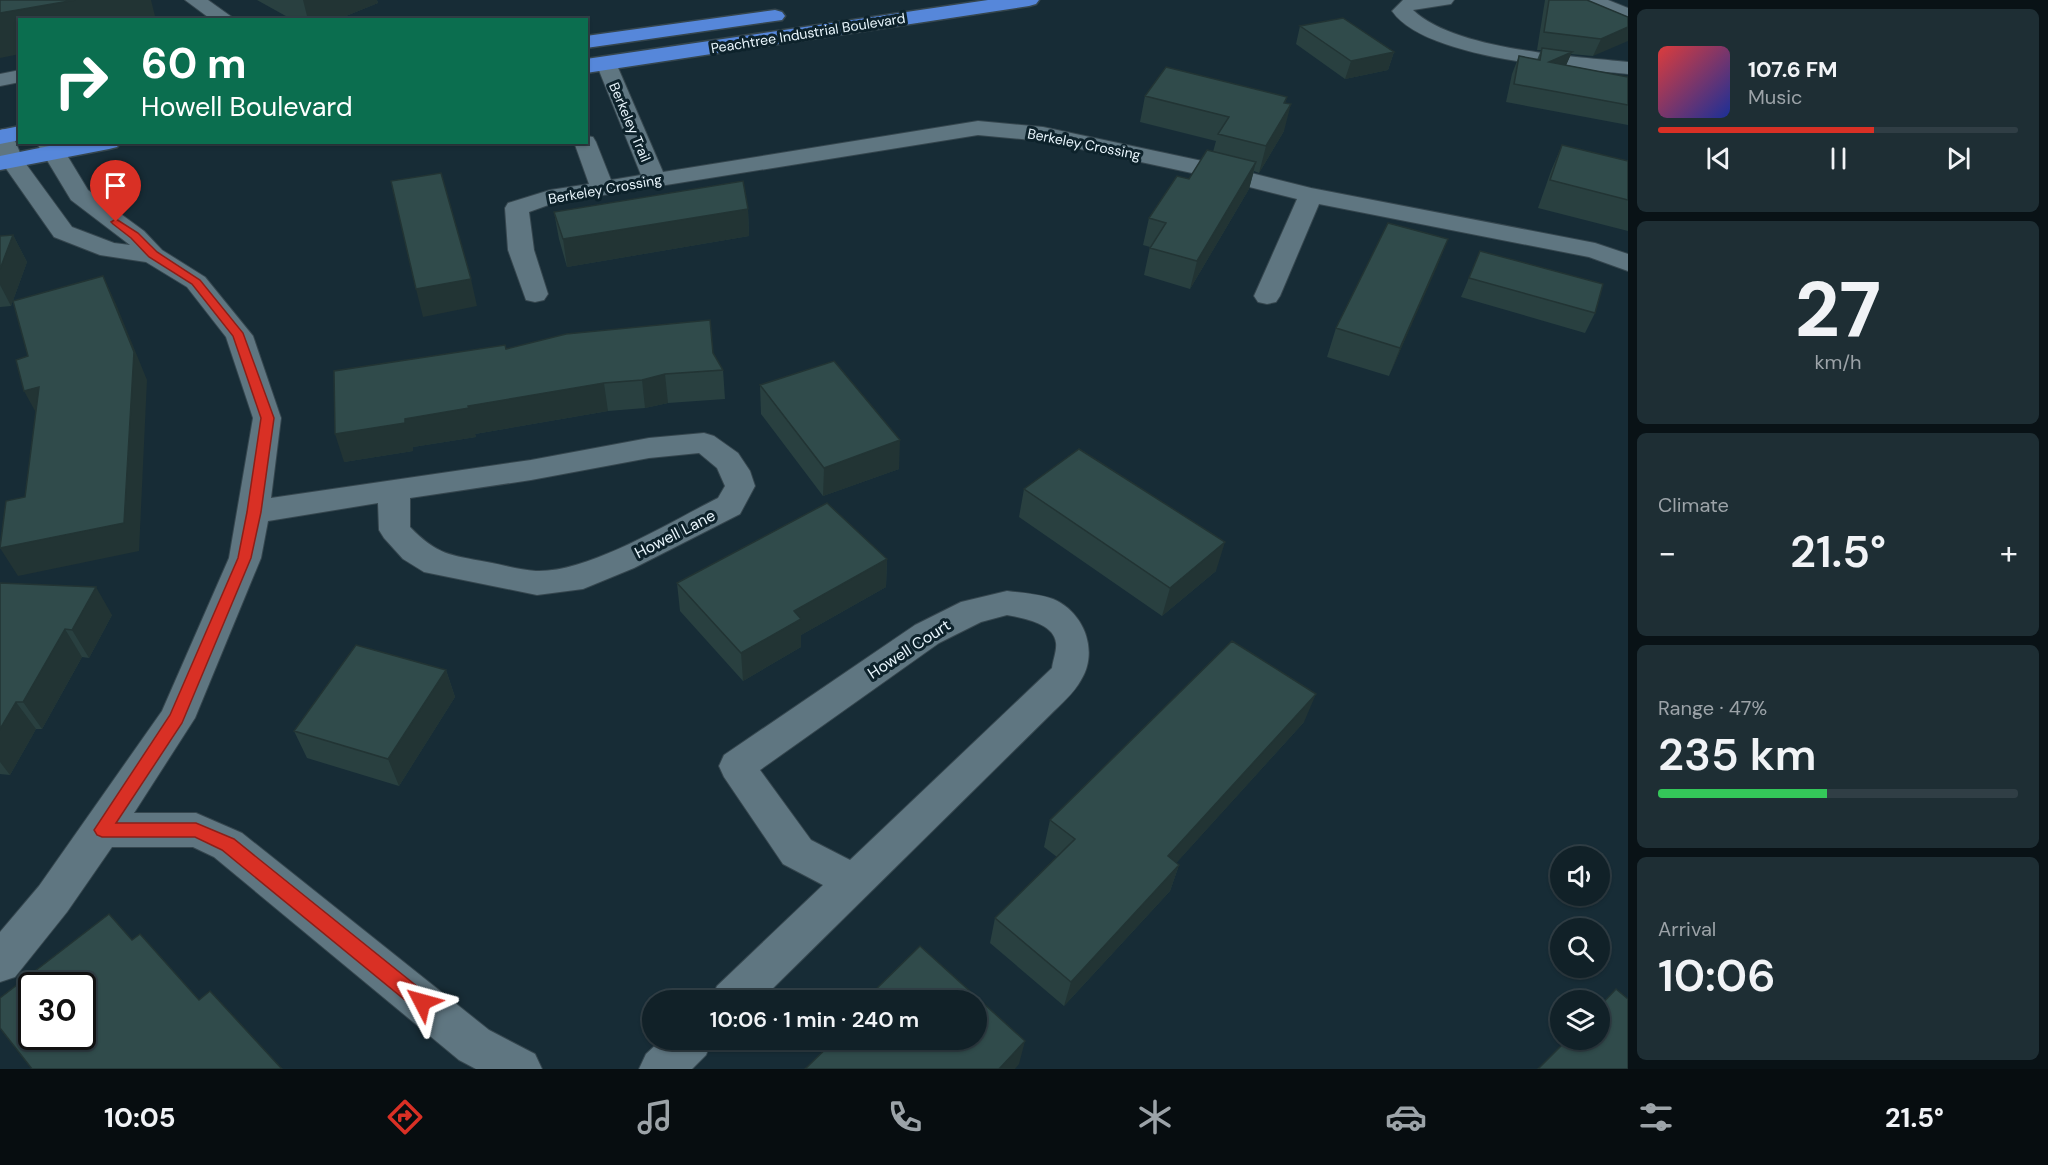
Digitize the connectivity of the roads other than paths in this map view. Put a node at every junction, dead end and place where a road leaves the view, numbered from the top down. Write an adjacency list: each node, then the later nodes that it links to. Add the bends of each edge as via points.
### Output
1 (195, 0): 7 (street)
2 (1029, 0): 9 (highway, Peachtree Industrial Boulevard)
3 (1444, 0): 10 (street, via 1407,5 1402,11 1406,18 1421,26 1503,53)
4 (1592, 0): 6 (street)
5 (796, 13): 8 (highway, Peachtree Industrial Boulevard)
6 (1628, 15)
7 (223, 18)
8 (588, 42)
9 (596, 64): 18 (street, Berkeley Trail)
10 (1628, 68)
11 (18, 76): 12 (street)
12 (0, 80)
13 (7, 135): 17 (street)
14 (89, 144): 16 (highway)
15 (586, 144): 19 (street)
16 (49, 148): 17 (highway); 21 (street, via 80,195 135,236)
17 (6, 161): 21 (street, via 63,232 109,250)
18 (655, 180): 19 (street, Berkeley Crossing); 20 (street, Berkeley Crossing, via 978,128 1043,134)
19 (603, 189): 23 (street, Berkeley Crossing, via 550,197 517,208 520,250)
20 (1311, 195): 22 (street, Berkeley Crossing, via 1595,251); 24 (street)
21 (153, 255): 26 (street, via 196,282 238,336 267,418)
22 (1628, 263)
23 (536, 294)
24 (1267, 296)
25 (397, 489): 25 (street, Howell Lane, via 695,443 704,443 722,455 735,468 740,486 729,506 623,560 583,577 537,583 435,564 414,551 394,530); 26 (street, Howell Lane)
26 (254, 512): 27 (street, via 244,558 177,718)
27 (102, 830): 29 (street, via 53,899); 32 (street, via 196,830 228,845 474,1045)
28 (854, 882): 28 (street, Howell Court, via 1068,673 1073,642 1064,625 1043,609 1007,603 973,611 927,634 737,766 797,852); 30 (street, Howell Court)
29 (0, 963)
30 (742, 990)
31 (681, 1050): 33 (street)
32 (520, 1069)
33 (661, 1069)

